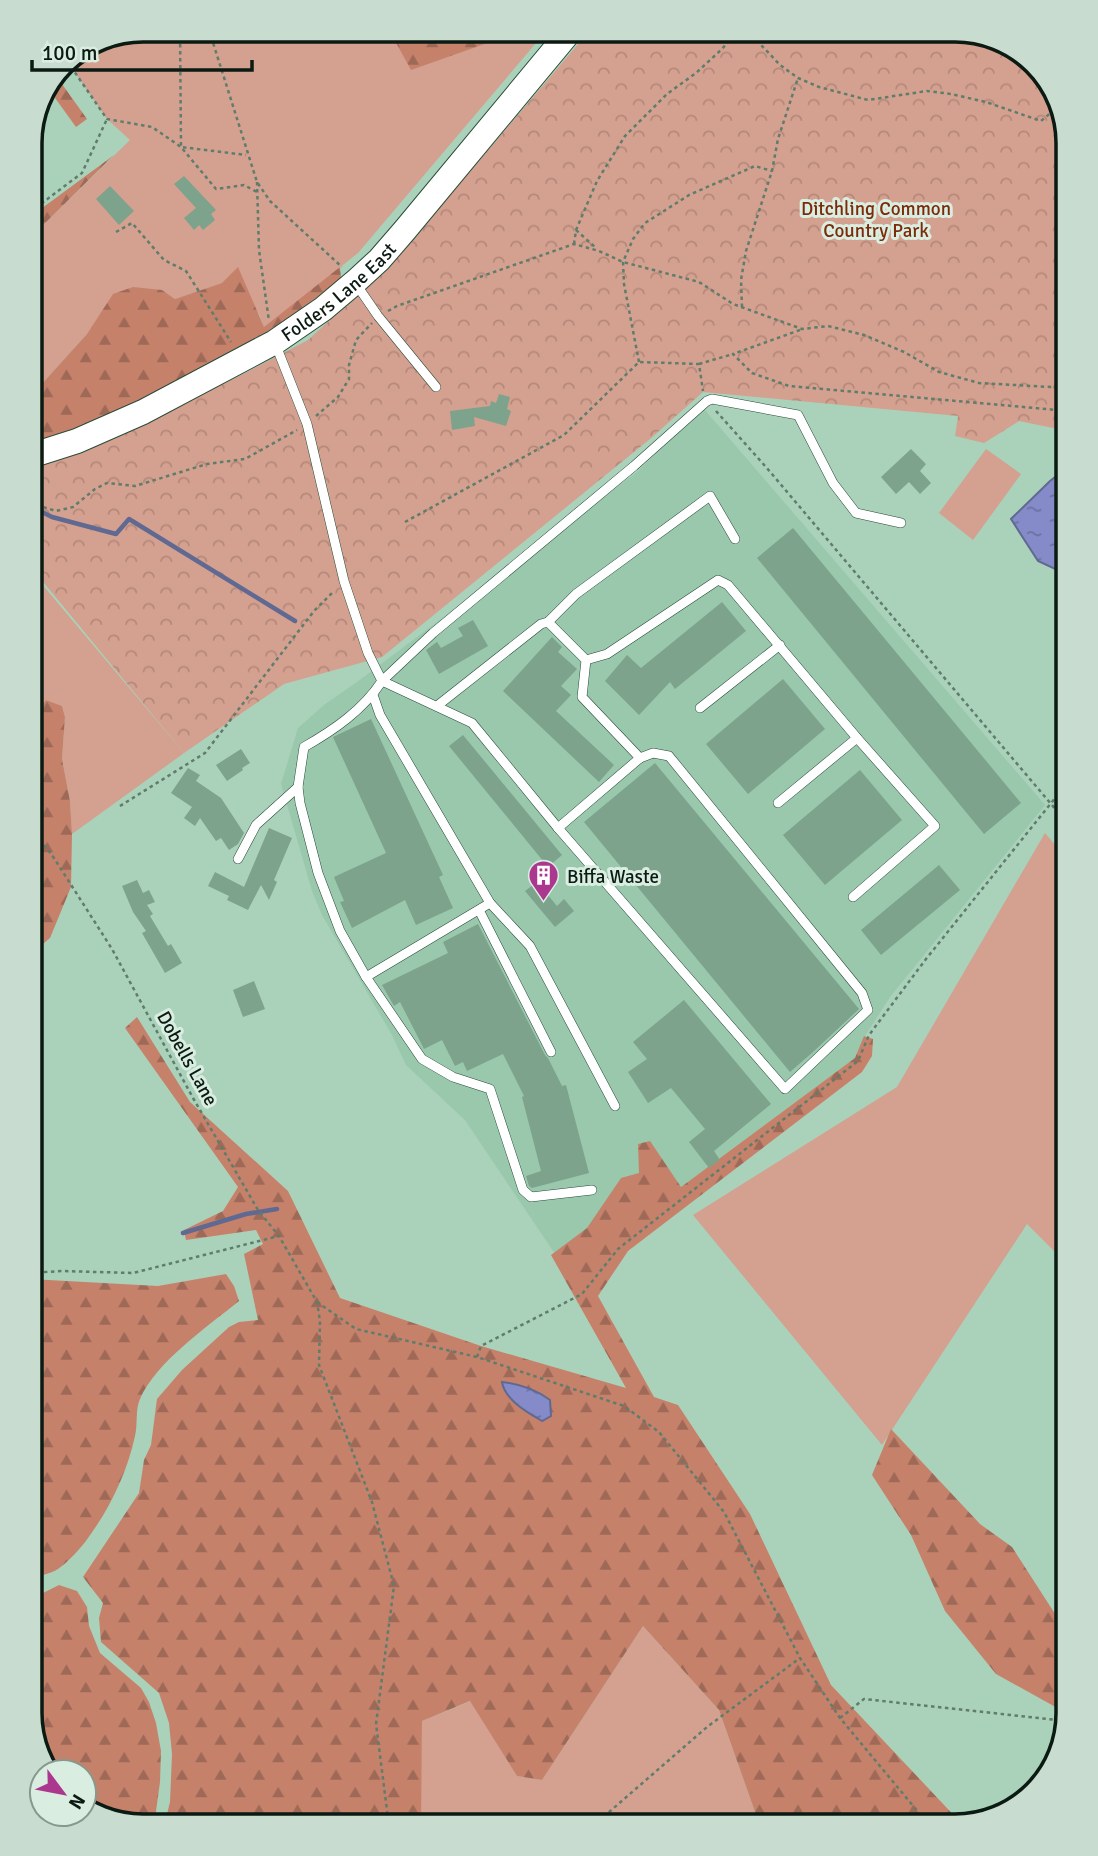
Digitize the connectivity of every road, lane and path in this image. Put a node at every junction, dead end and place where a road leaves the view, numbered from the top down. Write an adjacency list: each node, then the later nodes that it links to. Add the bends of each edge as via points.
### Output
1 (180, 42): 10 (path)
2 (213, 42): 11 (path)
3 (560, 42): 21 (street, Folders Lane East, via 405,230)
4 (728, 42): 16 (path, via 625,136 597,181)
5 (758, 42): 7 (path)
6 (73, 71): 9 (path)
7 (798, 78): 8 (path, via 868,100 927,91 986,102 1041,121); 12 (path)
8 (1051, 112)
9 (107, 119): 10 (path, via 152,127); 15 (path, via 82,173)
10 (181, 147): 11 (path); 14 (path, via 216,189 244,185)
11 (247, 155): 13 (path)
12 (772, 171): 20 (path, via 755,166 689,195 645,223); 22 (path, via 746,251)
13 (257, 182): 14 (path); 21 (path, via 270,201)
14 (257, 192): 25 (path, via 265,303)
15 (42, 203)
16 (576, 230): 18 (path); 19 (path)
17 (116, 232): 27 (path, via 132,223 164,260 186,271)
18 (574, 244): 19 (path); 23 (path)
19 (599, 251): 20 (path)
20 (623, 262): 22 (path, via 699,282); 28 (path)
21 (355, 282): 23 (lane); 25 (street, Folders Lane East)
22 (742, 307): 24 (path)
23 (378, 316): 30 (lane); 34 (path, via 356,340 349,379 338,397)
24 (802, 330): 26 (path); 31 (path, via 828,326 864,335 939,372 979,383)
25 (275, 342): 27 (street, Folders Lane East); 34 (lane)
26 (733, 354): 29 (path); 33 (path, via 752,373 789,386)
27 (242, 360): 35 (street, Folders Lane East, via 143,412)
28 (639, 362): 29 (path); 37 (path, via 564,435)
29 (699, 364): 32 (path)
30 (436, 387)
31 (1056, 387)
32 (707, 401): 38 (lane, via 798,415 833,483 856,513); 44 (lane); 53 (path)
33 (1056, 410)
34 (307, 424): 36 (path, via 245,459 207,464 135,486 107,483 73,508 56,511); 40 (lane)
35 (42, 452)
36 (42, 507)
37 (405, 522)
38 (901, 523)
39 (736, 539): 41 (lane, via 710,496 576,594)
40 (344, 582): 44 (lane); 52 (path, via 314,611 205,753)
41 (548, 622): 43 (lane); 46 (lane)
42 (780, 645): 43 (lane, via 728,584 718,580 607,654); 47 (lane); 48 (lane)
43 (586, 660): 49 (lane, via 582,697)
44 (382, 681): 45 (lane); 46 (lane)
45 (373, 695): 50 (lane, via 333,731 304,747); 58 (lane, via 380,715)
46 (437, 706): 54 (lane, via 472,723)
47 (700, 708)
48 (857, 738): 51 (lane); 57 (lane, via 935,826)
49 (640, 758): 54 (lane); 54 (lane, via 653,753 669,756 862,993 868,1010 785,1089)
50 (298, 787): 56 (lane, via 256,825); 60 (lane, via 318,873 340,931)
51 (778, 803)
52 (120, 806)
53 (1056, 810)
54 (558, 828)
55 (42, 843): 64 (path, Dobells Lane, via 112,949 259,1212)
56 (238, 859)
57 (852, 897)
58 (490, 903): 59 (lane); 62 (lane, via 530,946)
59 (479, 910): 60 (lane); 61 (lane)
60 (366, 976): 63 (lane, via 422,1059 453,1077 490,1089 523,1190 531,1197)
61 (551, 1052)
62 (615, 1106)
63 (592, 1190)
64 (279, 1236): 65 (path, via 133,1273); 67 (path, Dobells Lane)
65 (42, 1272)
66 (582, 1294): 68 (path, via 481,1346)
67 (317, 1302): 68 (path, via 356,1329); 72 (path, via 319,1365 372,1502 394,1586 376,1724)
68 (477, 1357): 69 (path, via 624,1406 659,1432 724,1512)
69 (800, 1658): 70 (path); 73 (path, via 707,1727)
70 (840, 1718): 71 (path, via 864,1699); 74 (path)
71 (1055, 1720)
72 (387, 1814)
73 (607, 1814)
74 (920, 1814)

